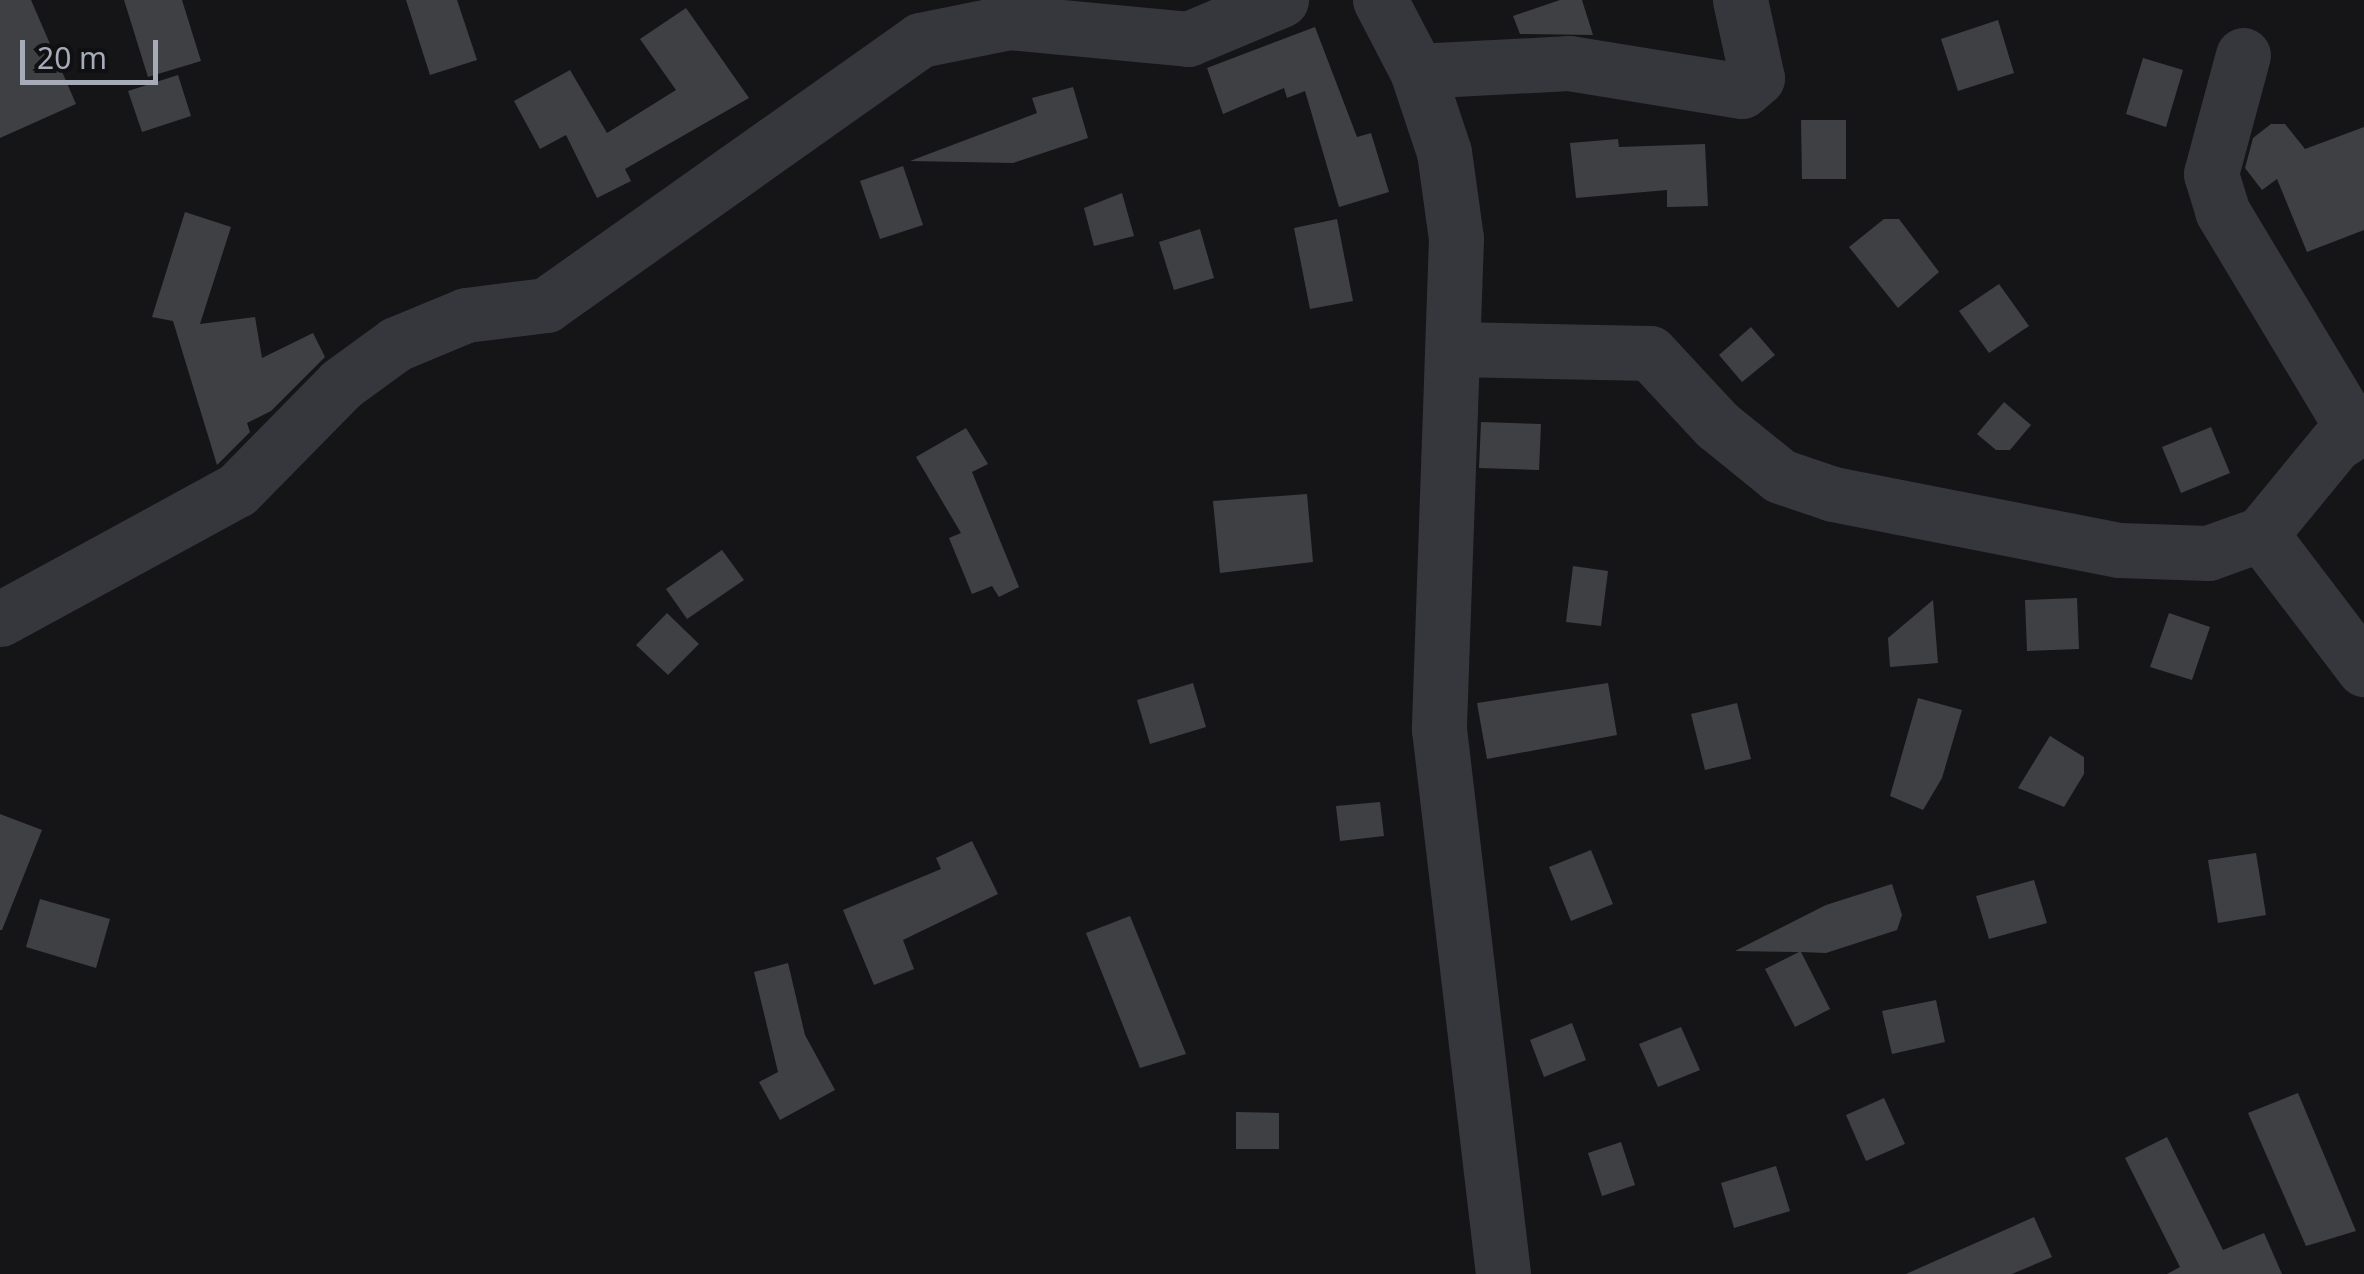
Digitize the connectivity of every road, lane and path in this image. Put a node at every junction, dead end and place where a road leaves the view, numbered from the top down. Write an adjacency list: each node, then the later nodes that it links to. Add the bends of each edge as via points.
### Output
1 (1281, 0): 9 (street, via 1188,38 1009,22 920,40 546,305 466,315 396,344 341,384 237,490)
2 (1380, 0): 5 (street)
3 (1740, 0): 5 (street, via 1757,78 1742,90 1570,63)
4 (2243, 54): 7 (street, via 2211,174 2222,211)
5 (1417, 71): 6 (street, via 1451,204)
6 (1456, 349): 8 (street, via 1650,352 1717,426 1780,476 1832,494 2119,550 2208,552); 11 (street, via 1439,729)
7 (2358, 427): 8 (street)
8 (2261, 534): 10 (street)
9 (0, 619)
10 (2364, 669)
11 (1503, 1274)

